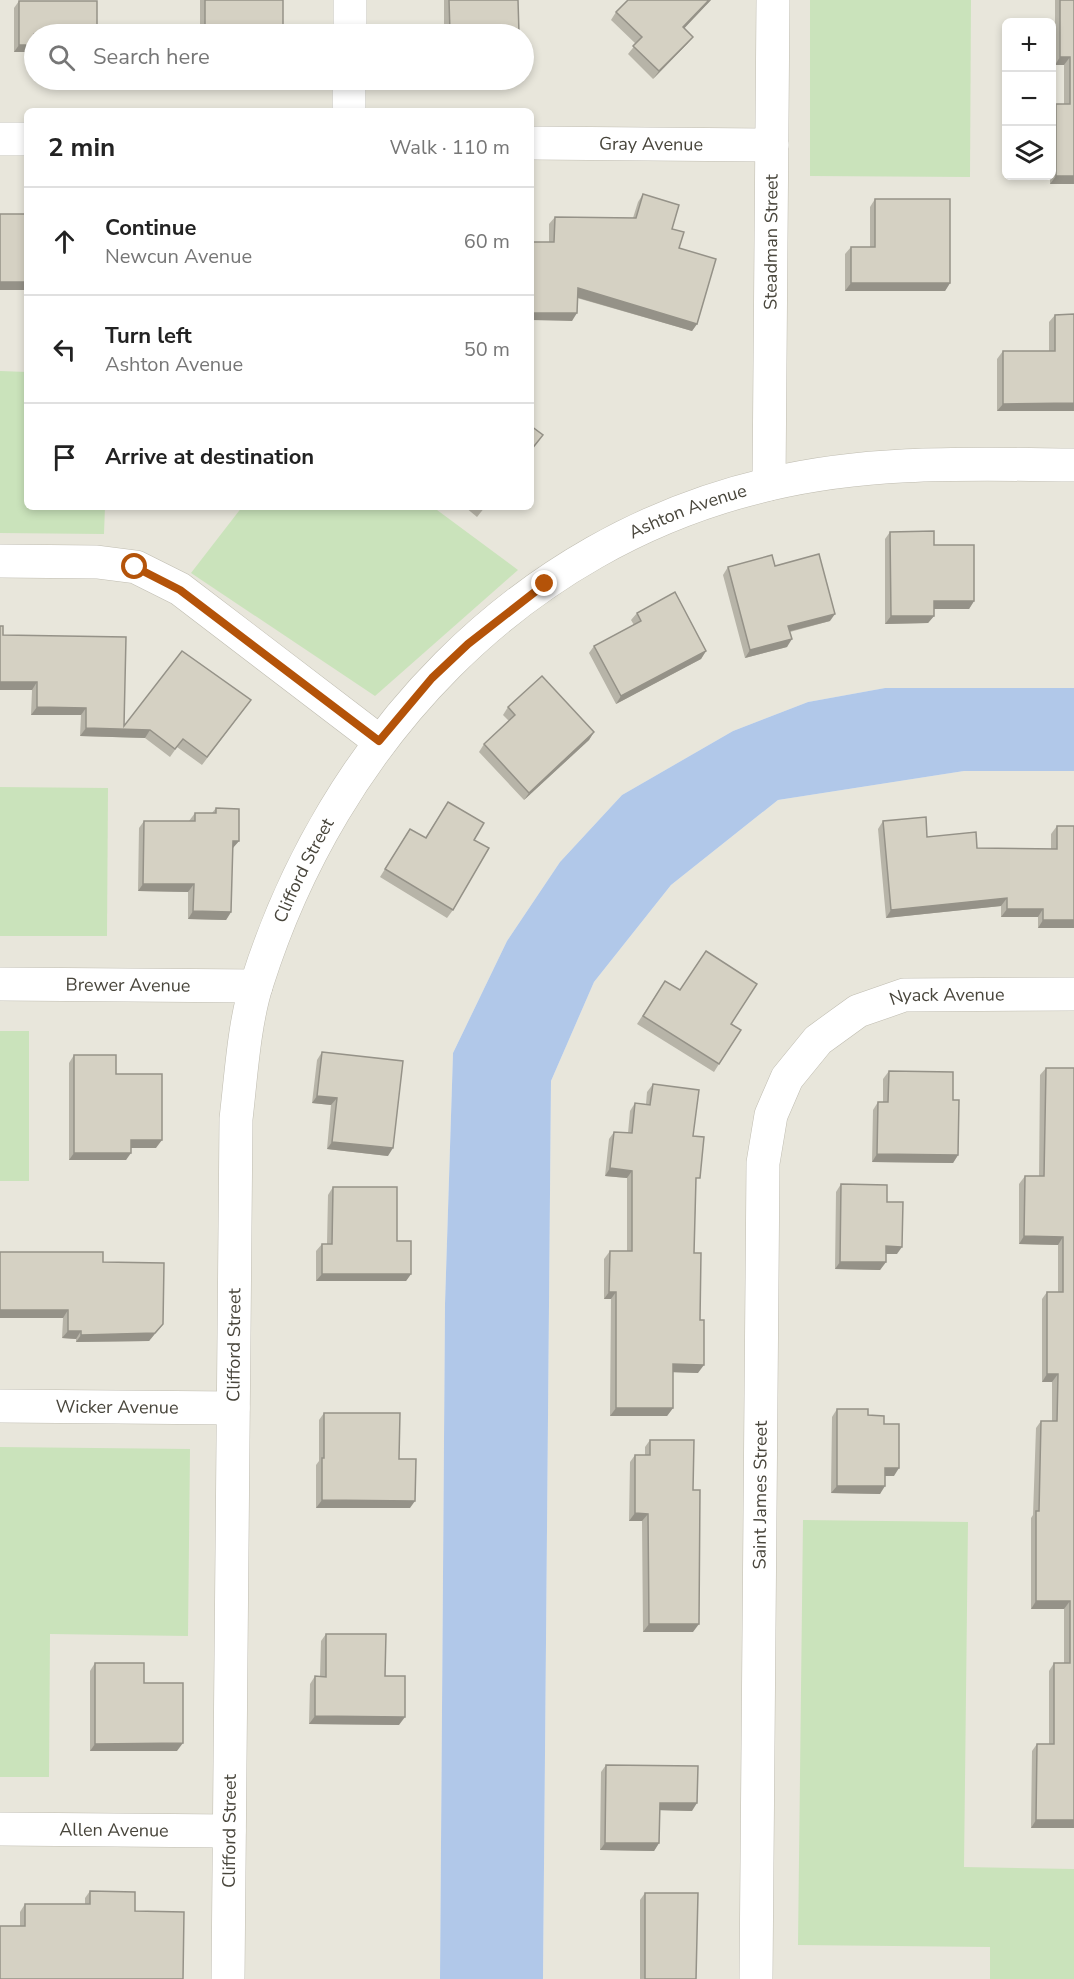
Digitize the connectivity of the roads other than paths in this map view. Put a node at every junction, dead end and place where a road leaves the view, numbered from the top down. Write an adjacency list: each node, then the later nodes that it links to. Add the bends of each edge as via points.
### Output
1 (350, 0): 3 (street)
2 (773, 0): 9 (street, Steadman Street)
3 (350, 24)
4 (349, 90): 5 (street)
5 (349, 108)
6 (0, 139): 7 (street)
7 (24, 139)
8 (534, 143): 9 (street, Gray Avenue)
9 (772, 145): 11 (street, Steadman Street)
10 (1074, 465): 11 (street, Ashton Avenue, via 896,465 847,469)
11 (769, 484): 13 (street, Ashton Avenue, via 648,527 545,584 468,644 432,678)
12 (0, 561): 13 (street, via 97,562 135,567 180,590)
13 (379, 741): 15 (street, Clifford Street, via 331,813 308,856)
14 (0, 984): 15 (street, Brewer Avenue)
15 (256, 986): 19 (street, Clifford Street, via 236,1119)
16 (1074, 994): 17 (street, Nyack Avenue, via 904,995 858,1011)
17 (829, 1032): 23 (street, Saint James Street, via 787,1078 771,1115 763,1163)
18 (0, 1406): 19 (street, Wicker Avenue)
19 (233, 1408): 21 (street, Clifford Street)
20 (0, 1829): 21 (street, Allen Avenue)
21 (229, 1831): 22 (street, Clifford Street)
22 (228, 1979)
23 (756, 1979)

